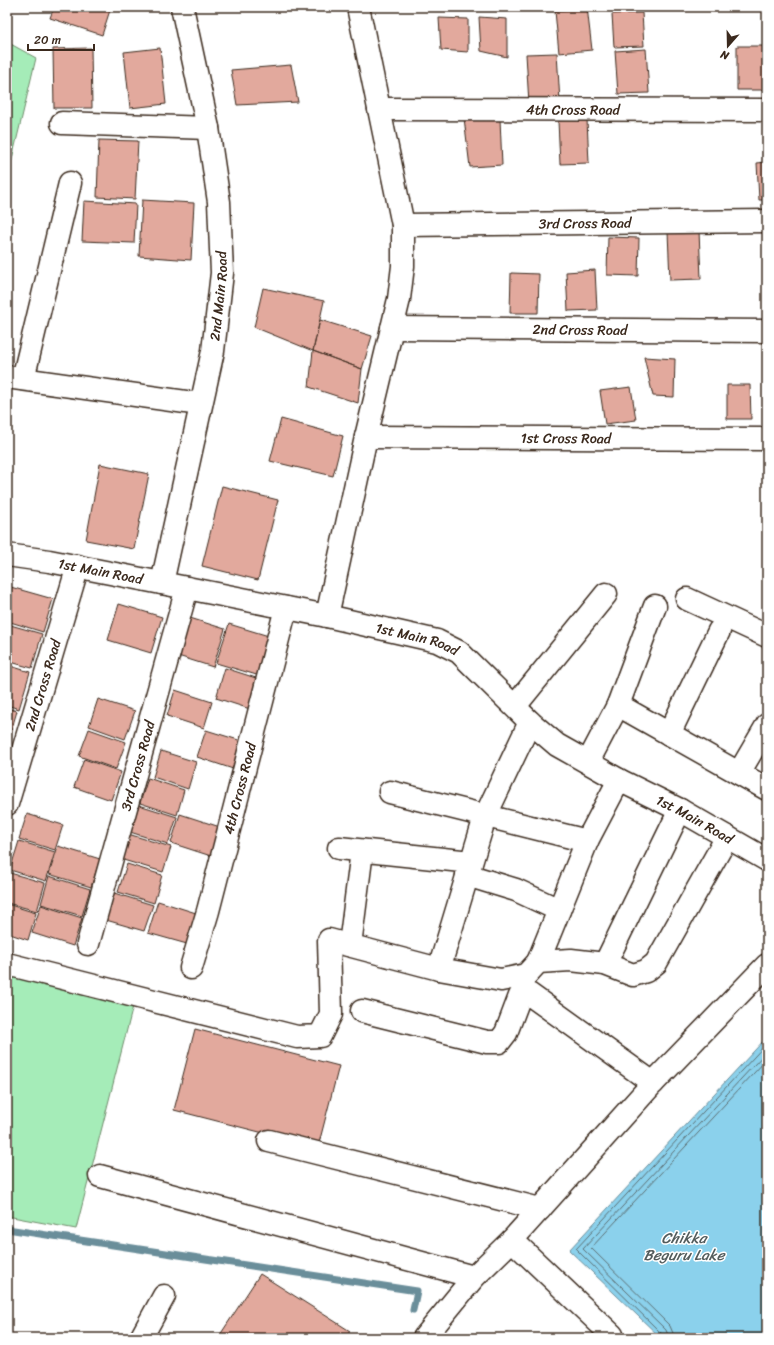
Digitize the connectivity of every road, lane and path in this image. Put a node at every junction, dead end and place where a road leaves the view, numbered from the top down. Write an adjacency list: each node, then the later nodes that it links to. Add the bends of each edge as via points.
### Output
1 (182, 7): 6 (street, 2nd Main Road)
2 (358, 7): 3 (street)
3 (379, 109): 4 (street, 4th Cross Road); 9 (street)
4 (767, 110)
5 (62, 123): 6 (street)
6 (208, 128): 13 (street, 2nd Main Road, via 219,202 222,274 216,334)
7 (70, 183): 12 (street)
8 (767, 221): 9 (street, 3rd Cross Road)
9 (403, 225): 10 (street, via 403,266)
10 (392, 328): 11 (street, 2nd Cross Road); 14 (street)
11 (767, 331)
12 (15, 378): 13 (street)
13 (200, 404): 18 (street, 2nd Main Road)
14 (366, 437): 15 (street, 1st Cross Road); 24 (street)
15 (767, 439)
16 (7, 555): 17 (street, 1st Main Road)
17 (78, 566): 18 (street, 1st Main Road); 37 (street, 2nd Cross Road)
18 (162, 583): 19 (street, 1st Main Road)
19 (187, 588): 23 (street, 1st Main Road); 47 (street, 3rd Cross Road)
20 (606, 594): 28 (street)
21 (687, 599): 26 (street)
22 (655, 606): 27 (street)
23 (286, 608): 24 (street, 1st Main Road); 53 (street, 4th Cross Road)
24 (326, 616): 28 (street, 1st Main Road, via 448,645)
25 (719, 631): 31 (street)
26 (767, 636)
27 (618, 705): 31 (street); 32 (street)
28 (515, 706): 29 (street, 1st Main Road)
29 (530, 722): 32 (street, 1st Main Road, via 557,745); 39 (street)
30 (767, 725): 33 (street)
31 (669, 734): 33 (street)
32 (588, 762): 34 (street, 1st Main Road)
33 (739, 773): 35 (street)
34 (620, 780): 38 (street, 1st Main Road); 41 (street)
35 (767, 789)
36 (390, 792): 39 (street)
37 (7, 804)
38 (680, 810): 40 (street, 1st Main Road); 51 (street)
39 (485, 817): 41 (street); 45 (street)
40 (727, 837): 44 (street, 1st Main Road); 51 (street, via 656,963 646,971 634,975)
41 (587, 841): 46 (street)
42 (339, 848): 43 (street)
43 (362, 851): 45 (street); 48 (street)
44 (767, 860)
45 (469, 868): 46 (street); 54 (street)
46 (559, 910): 49 (street)
47 (88, 944)
48 (350, 945): 50 (street, via 330,940 332,1014 320,1036 297,1036); 54 (street)
49 (538, 962): 51 (street, via 571,960); 54 (street, via 526,975 501,980)
50 (7, 964)
51 (605, 964)
52 (767, 965): 56 (street)
53 (191, 968)
54 (439, 969)
55 (362, 1011): 56 (street, via 487,1042 499,1042 506,1033 520,996 529,994)
56 (653, 1082): 59 (street)
57 (269, 1141): 59 (street)
58 (100, 1176): 61 (street)
59 (540, 1209): 60 (street)
60 (512, 1240): 61 (street); 63 (street)
61 (474, 1277): 65 (street)
62 (164, 1296): 64 (street)
63 (612, 1335)
64 (141, 1338)
65 (424, 1338)

